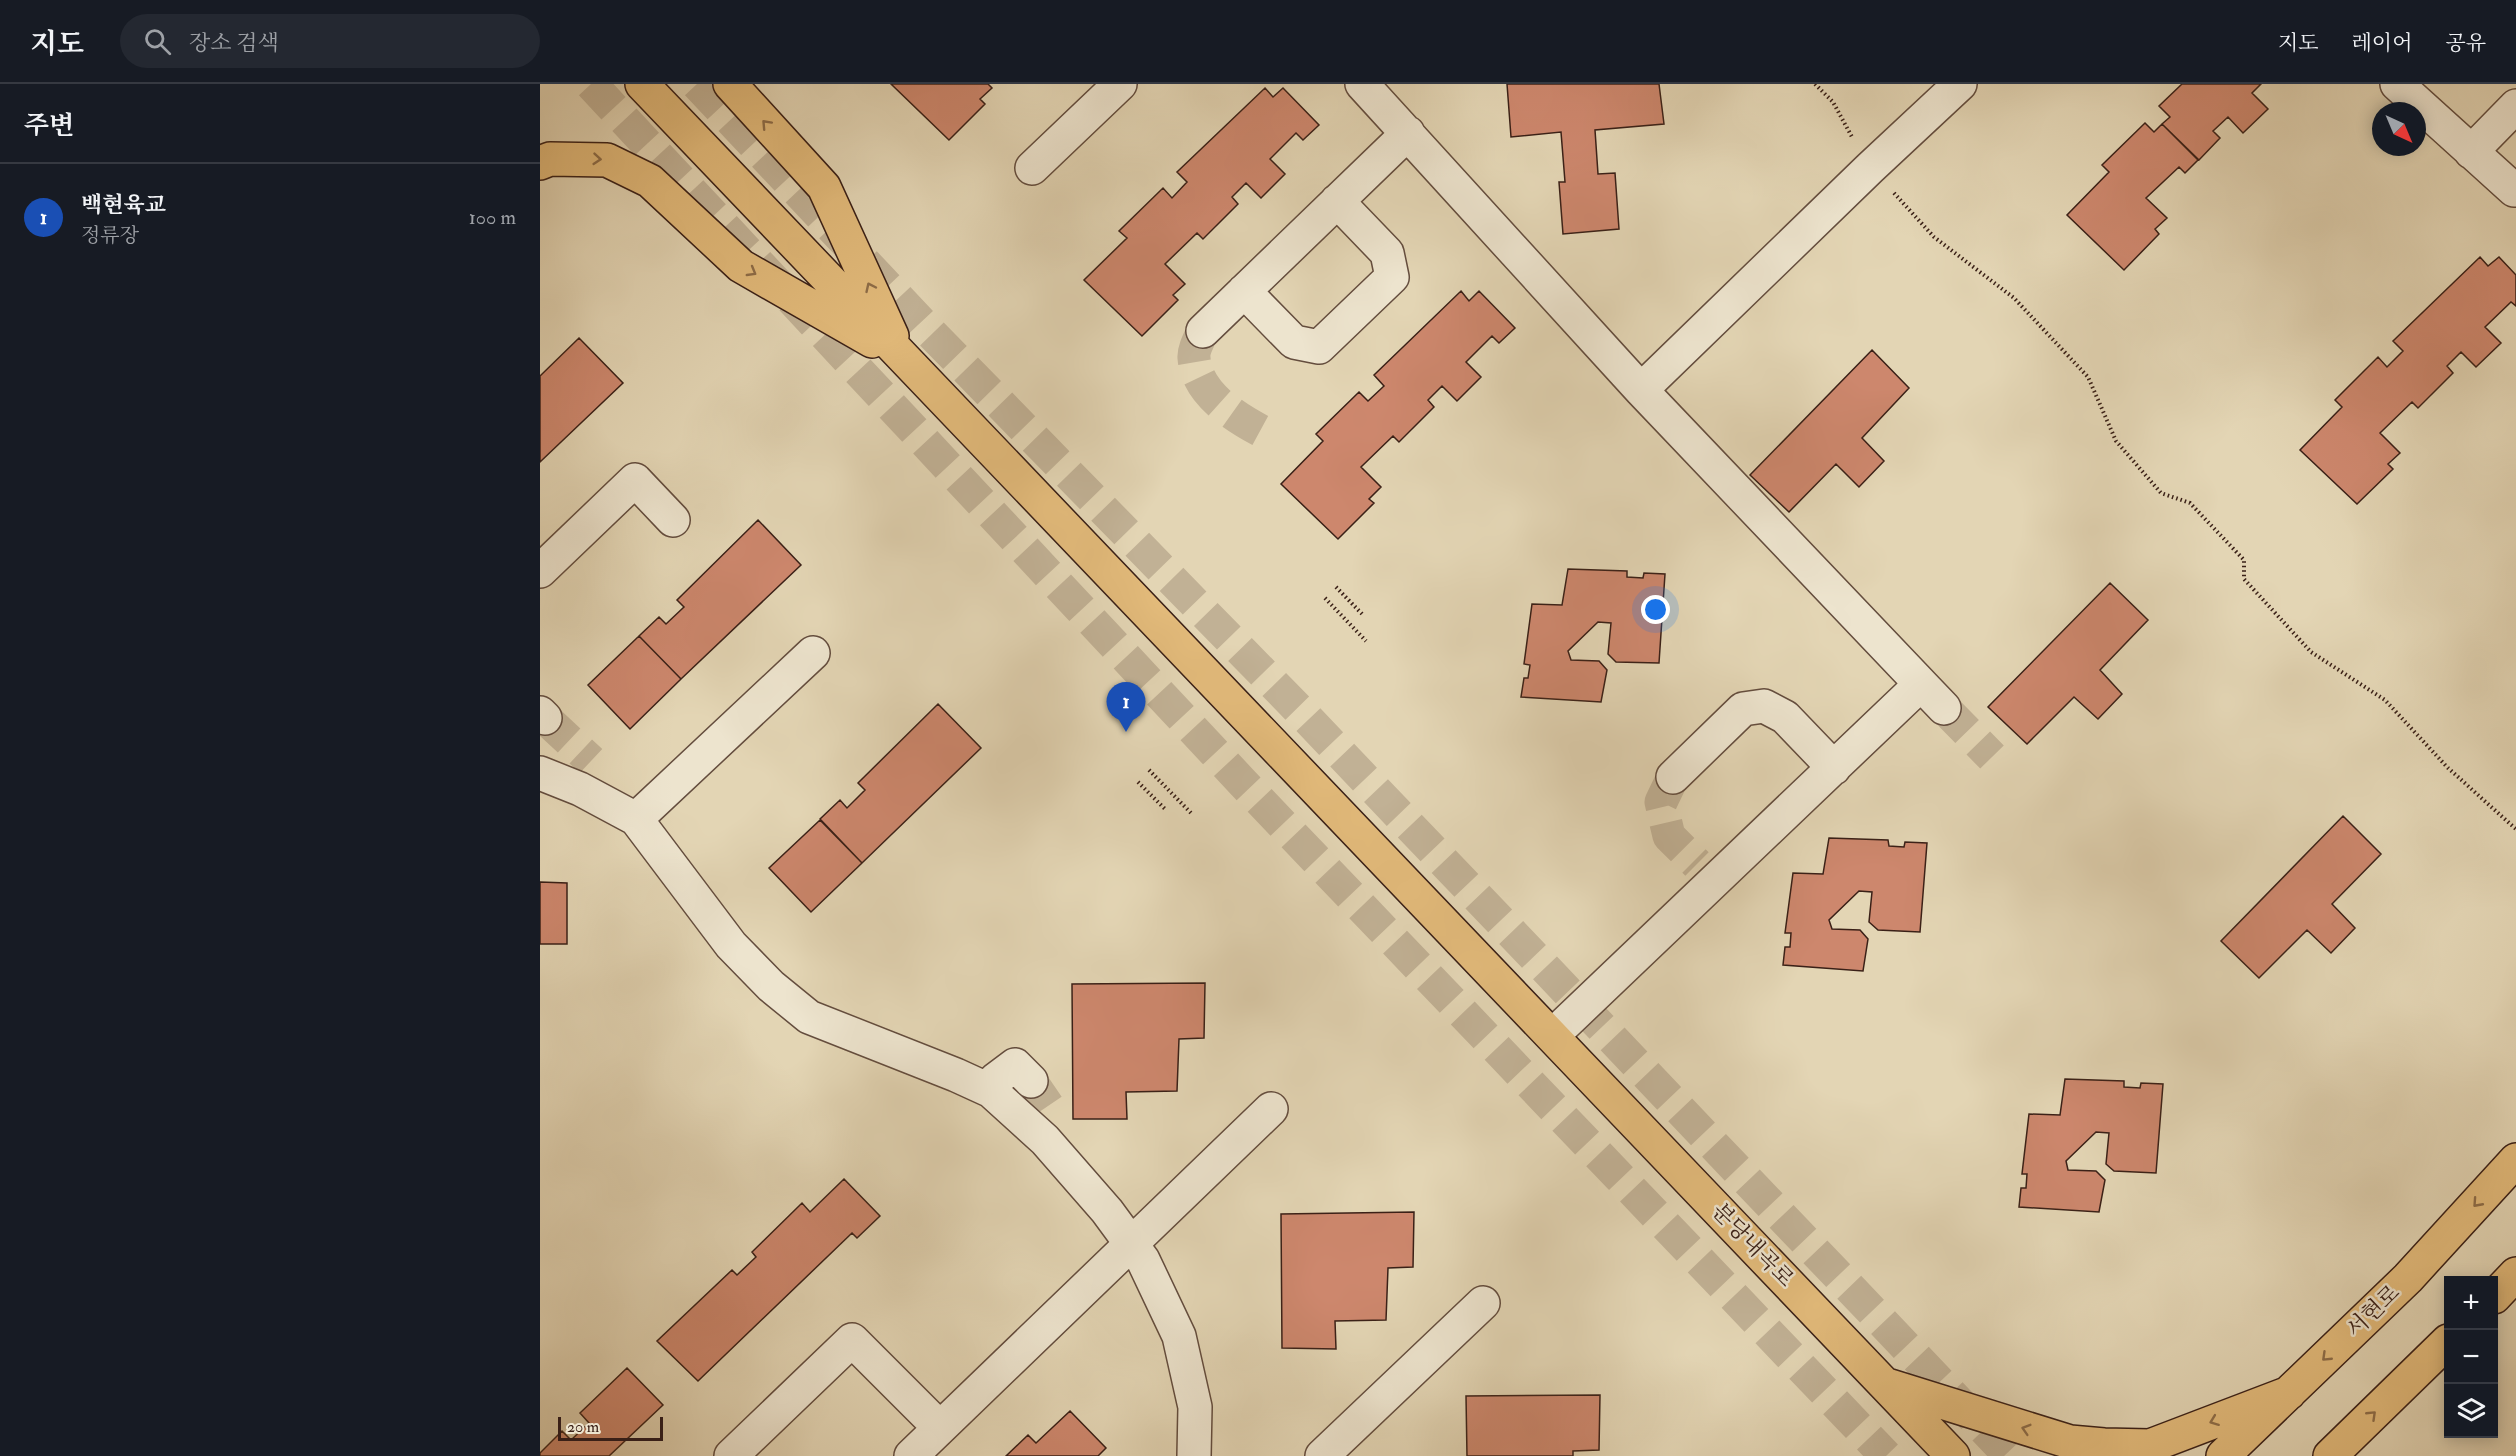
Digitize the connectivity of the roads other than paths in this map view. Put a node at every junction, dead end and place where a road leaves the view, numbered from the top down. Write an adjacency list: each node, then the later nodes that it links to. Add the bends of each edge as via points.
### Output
1 (642, 84): 16 (main road, 분당내곡로)
2 (730, 84): 16 (main road, one-way to 2, via 824,187)
3 (1120, 84): 11 (lane)
4 (1362, 84): 8 (lane)
5 (1960, 84): 17 (lane)
6 (2397, 84): 9 (lane)
7 (2516, 106): 9 (lane)
8 (1408, 133): 13 (lane); 17 (lane)
9 (2471, 152): 12 (lane)
10 (540, 163): 16 (main road, one-way to 16, via 550,159 607,160 650,181 741,266)
11 (1032, 168)
12 (2514, 190)
13 (1336, 201): 14 (lane); 14 (lane, via 1387,253 1392,277 1319,347 1294,342)
14 (1244, 291): 15 (lane)
15 (1203, 331)
16 (903, 359): 27 (main road, 분당내곡로)
17 (1641, 390): 21 (lane)
18 (673, 520): 19 (lane, via 635,480)
19 (540, 571)
20 (813, 653): 26 (lane)
21 (1921, 684): 22 (lane); 23 (lane)
22 (1944, 708)
23 (1834, 768): 25 (lane, via 1785,717 1764,706 1743,709); 27 (lane)
24 (540, 773): 26 (lane)
25 (1673, 777)
26 (636, 819): 29 (lane, via 731,945 809,1017)
27 (1553, 1035): 37 (main road, 분당내곡로)
28 (1031, 1081): 29 (lane, via 1015,1065 995,1080)
29 (991, 1091): 32 (lane, via 1045,1140)
30 (1271, 1109): 32 (lane)
31 (2516, 1160): 38 (main road, 서현로, one-way to 38, via 2408,1278)
32 (1130, 1242): 39 (lane); 44 (lane, via 1143,1260 1179,1336 1196,1407)
33 (2516, 1274): 34 (main road)
34 (2498, 1292)
35 (1483, 1303): 40 (lane)
36 (2444, 1345): 41 (main road, one-way to 36)
37 (1885, 1385): 38 (main road, one-way to 37, via 2150,1446 2070,1442); 45 (main road); 46 (main road, 분당내곡로)
38 (2289, 1393): 47 (main road, 서현로)
39 (940, 1428): 42 (lane, via 852,1340); 43 (lane)
40 (1340, 1450)
41 (2340, 1451)
42 (731, 1456)
43 (911, 1456)
44 (1194, 1456)
45 (1920, 1456)
46 (1953, 1456)
47 (2223, 1456)

